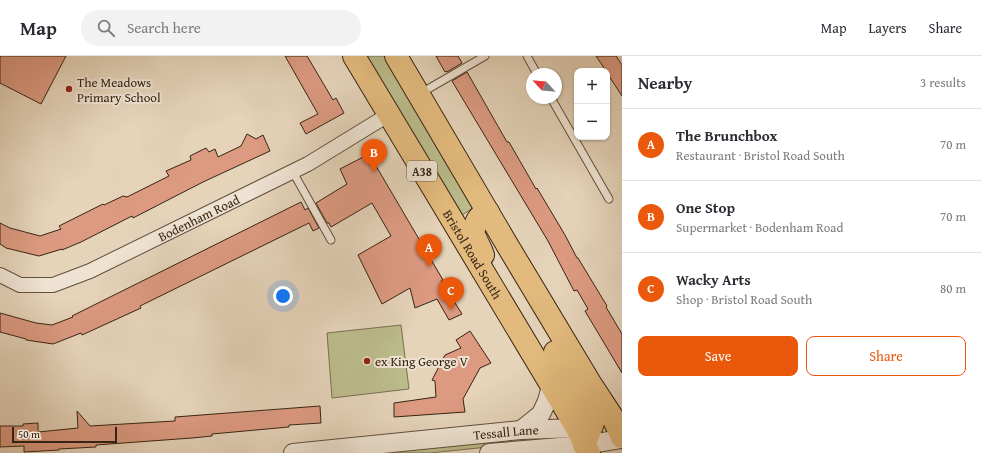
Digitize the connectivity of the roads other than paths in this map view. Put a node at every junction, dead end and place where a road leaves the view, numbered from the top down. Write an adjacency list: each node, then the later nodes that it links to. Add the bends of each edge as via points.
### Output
1 (354, 56): 8 (highway, Bristol Road South / A38)
2 (396, 56): 6 (highway, A38)
3 (485, 56): 6 (lane)
4 (527, 56): 5 (lane)
5 (534, 68)
6 (419, 95): 11 (highway, A38)
7 (554, 104): 10 (lane)
8 (388, 115): 9 (street, Bodenham Road); 14 (highway, Bristol Road South / A38)
9 (293, 172): 12 (lane); 13 (street, Bodenham Road, via 90,272 53,285 20,285)
10 (609, 199)
11 (488, 212): 14 (highway, via 481,214 473,233); 17 (highway, A38, via 506,243 510,273)
12 (331, 240)
13 (0, 275)
14 (491, 285): 15 (highway, Bristol Road South / A38)
15 (551, 386): 16 (street, via 541,414); 17 (highway, Bristol Road South / A38)
16 (521, 430): 17 (street, Tessall Lane); 18 (street, Tessall Lane)
17 (603, 433): 19 (street, Tessall Lane)
18 (293, 453)
19 (490, 453)

